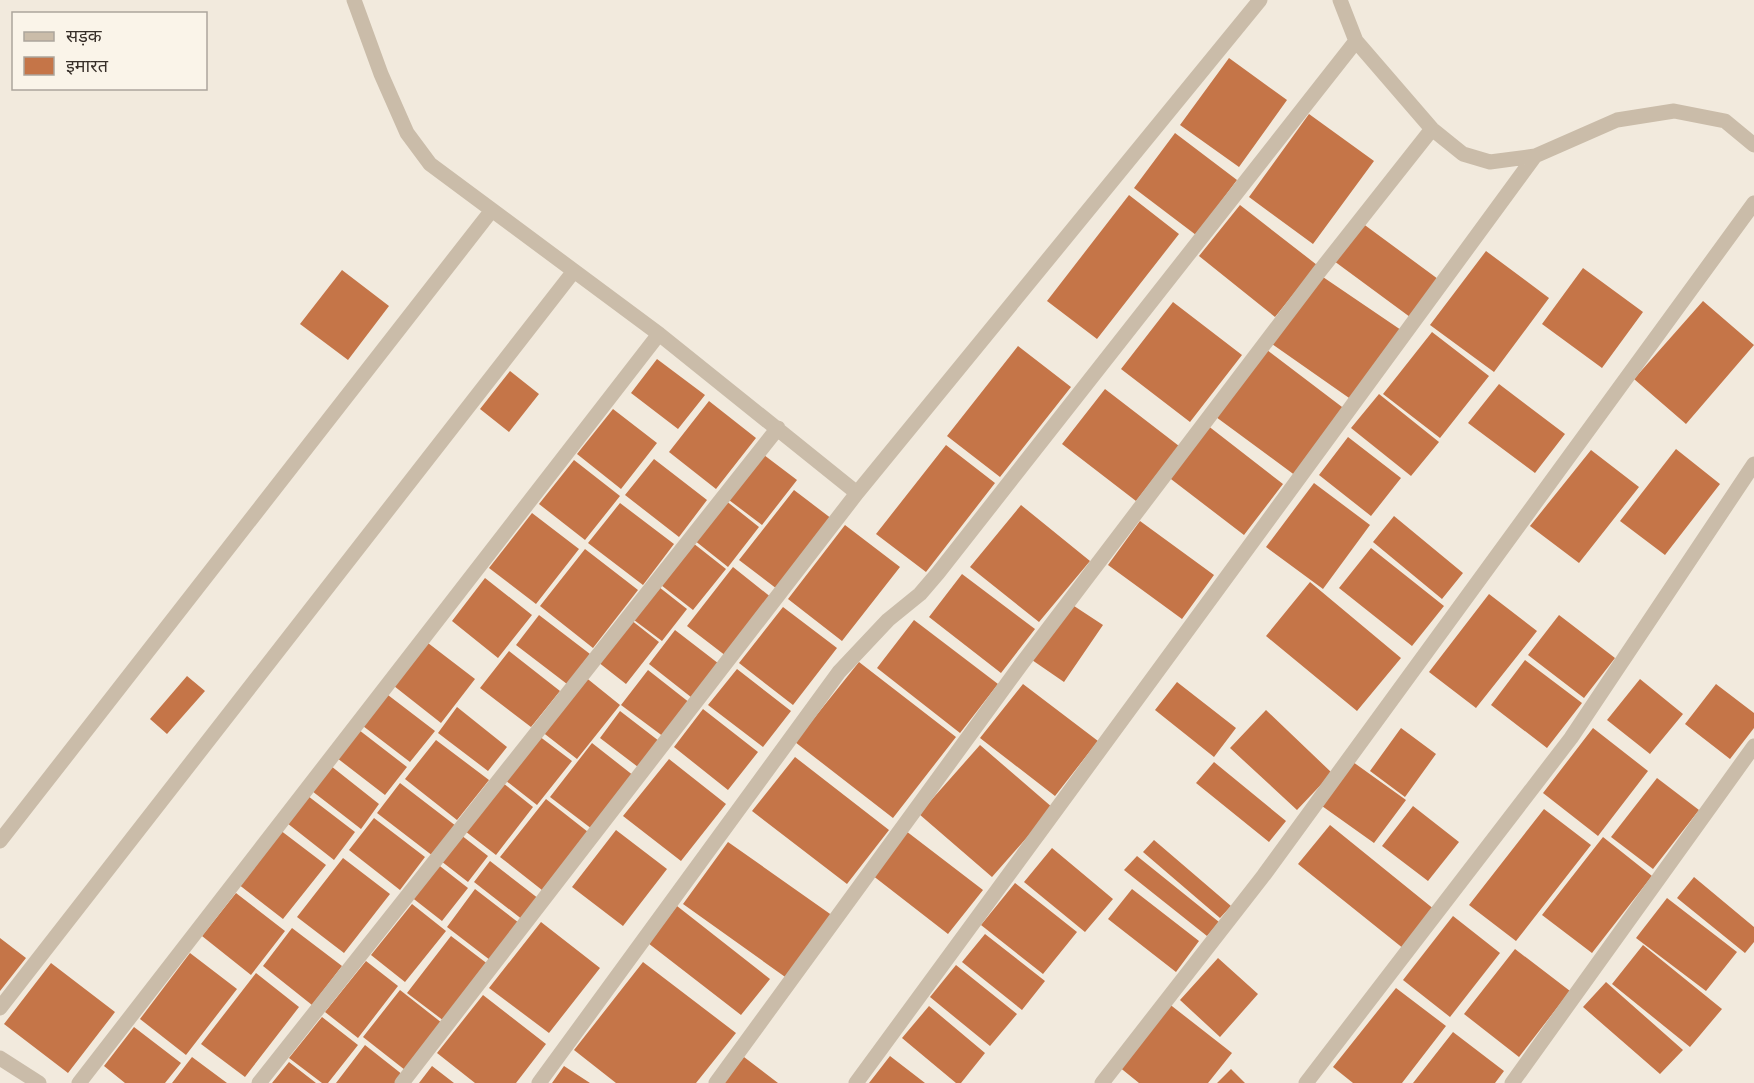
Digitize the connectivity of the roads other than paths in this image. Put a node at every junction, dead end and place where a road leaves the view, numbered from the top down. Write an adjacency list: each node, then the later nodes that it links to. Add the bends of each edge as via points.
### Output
1 (354, 0): 9 (street, via 407,133 430,164)
2 (1260, 0): 14 (street)
3 (1340, 0): 4 (street)
4 (1356, 41): 5 (street); 23 (street, via 938,573 839,672)
5 (1432, 129): 7 (street, via 1463,154 1490,162); 24 (street, via 1030,652)
6 (1754, 145): 7 (street, via 1725,122 1674,111 1617,120)
7 (1535, 156): 25 (street)
8 (1754, 203): 26 (street, via 1264,875)
9 (492, 210): 10 (street); 16 (street)
10 (574, 271): 11 (street); 17 (street)
11 (659, 334): 12 (street); 20 (street)
12 (778, 428): 14 (street); 21 (street)
13 (1754, 464): 27 (street, via 1571,738)
14 (857, 493): 22 (street)
15 (1754, 746): 28 (street)
16 (0, 841)
17 (0, 1008)
18 (0, 1059): 19 (street)
19 (39, 1083)
20 (79, 1083)
21 (259, 1083)
22 (402, 1083)
23 (539, 1083)
24 (716, 1083)
25 (856, 1083)
26 (1102, 1083)
27 (1306, 1083)
28 (1512, 1083)

